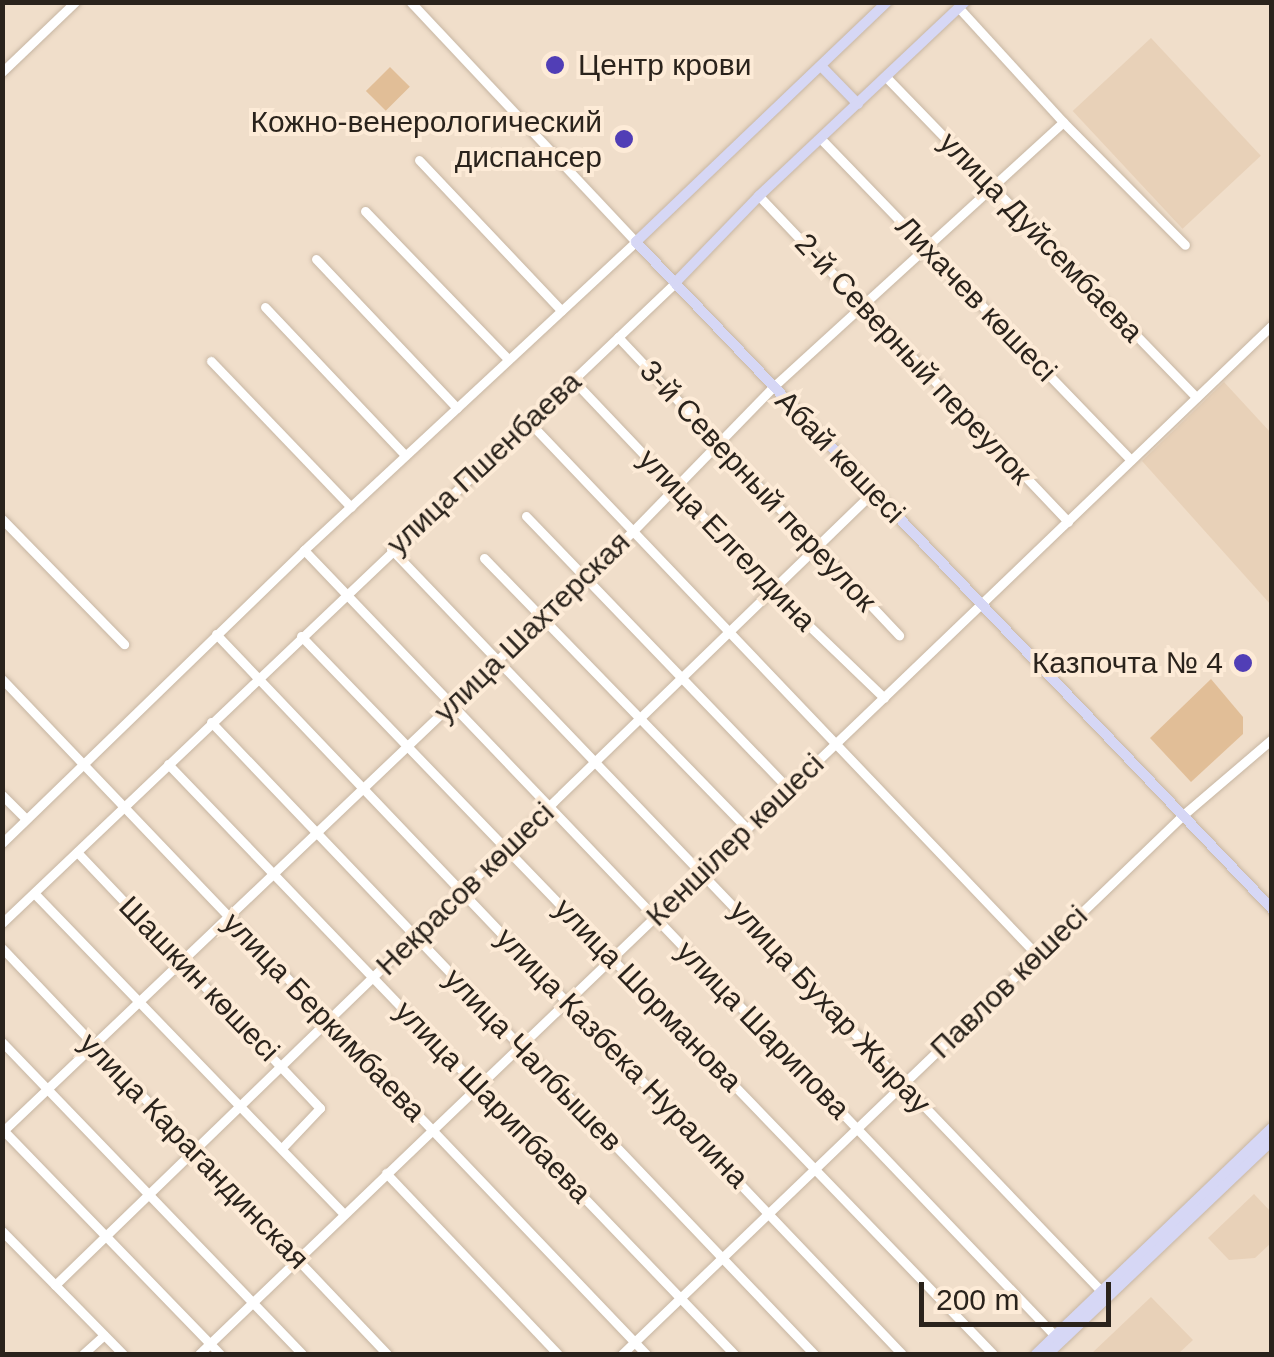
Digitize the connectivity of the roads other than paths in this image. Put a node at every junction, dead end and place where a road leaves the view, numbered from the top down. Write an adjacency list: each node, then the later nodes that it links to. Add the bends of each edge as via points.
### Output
1 (75, 2): 6 (street)
2 (411, 2): 15 (street, Абай көшесі)
3 (887, 2): 5 (main road, улица Пшенбаева)
4 (962, 5): 7 (main road, улица Пшенбаева); 9 (street)
5 (821, 66): 8 (main road); 15 (main road, улица Пшенбаева)
6 (2, 72)
7 (886, 77): 8 (main road, улица Пшенбаева); 12 (street, улица Дуйсембаева)
8 (858, 104): 10 (main road, улица Пшенбаева)
9 (1062, 122): 12 (street, улица Шахтерская); 16 (street)
10 (820, 139): 13 (main road, улица Пшенбаева); 17 (street, Лихачев көшесі)
11 (419, 160): 22 (street)
12 (990, 186): 17 (street, улица Шахтерская); 29 (street, улица Дуйсембаева)
13 (759, 196): 19 (main road, улица Пшенбаева); 20 (street, 2-й Северный переулок)
14 (365, 212): 25 (street)
15 (636, 242): 19 (main road, Абай көшесі); 22 (street, улица Пшенбаева)
16 (1184, 245)
17 (926, 246): 20 (street, улица Шахтерская); 34 (street, Лихачев көшесі)
18 (316, 259): 30 (street)
19 (675, 283): 24 (street, улица Пшенбаева); 28 (main road, Абай көшесі)
20 (862, 307): 28 (street, улица Шахтерская); 40 (street, 2-й Северный переулок)
21 (265, 308): 33 (street)
22 (561, 310): 25 (street, улица Пшенбаева)
23 (1272, 325): 29 (street, Кеншілер көшесі)
24 (618, 338): 27 (street, улица Пшенбаева); 32 (street, 3-й Северный переулок)
25 (508, 359): 30 (street, улица Пшенбаева)
26 (211, 360): 37 (street)
27 (573, 380): 31 (street, улица Пшенбаева); 35 (street, улица Елгелдина)
28 (773, 387): 32 (street, улица Шахтерская); 36 (main road, Абай көшесі)
29 (1196, 397): 34 (street, Кеншілер көшесі)
30 (457, 408): 33 (street, улица Пшенбаева)
31 (528, 421): 41 (street); 42 (street, улица Пшенбаева)
32 (718, 446): 35 (street, улица Шахтерская); 44 (street, 3-й Северный переулок)
33 (404, 456): 37 (street, улица Пшенбаева)
34 (1131, 460): 40 (street, Кеншілер көшесі)
35 (676, 487): 41 (street, улица Шахтерская); 47 (street, улица Елгелдина)
36 (873, 492): 44 (street, Некрасов көшесі); 49 (main road, Абай көшесі)
37 (351, 507): 43 (street, улица Пшенбаева)
38 (526, 516): 46 (street)
39 (2, 519): 55 (street)
40 (1068, 522): 49 (street, Кеншілер көшесі)
41 (633, 531): 46 (street, улица Шахтерская); 51 (street)
42 (391, 549): 48 (street, улица Пшенбаева); 56 (street, улица Бухар Жырау)
43 (304, 550): 48 (street, улица Шарипова); 52 (street, улица Пшенбаева)
44 (815, 550): 47 (street, Некрасов көшесі); 53 (street, 3-й Северный переулок)
45 (484, 558): 50 (street)
46 (584, 576): 50 (street, улица Шахтерская); 57 (street)
47 (773, 591): 51 (street, Некрасов көшесі); 60 (street, улица Елгелдина)
48 (345, 594): 54 (street, улица Пшенбаева); 61 (street, улица Шарипова)
49 (979, 603): 60 (street, Кеншілер көшесі); 75 (main road, Абай көшесі)
50 (543, 617): 56 (street, улица Шахтерская); 62 (street)
51 (729, 633): 57 (street, Некрасов көшесі); 65 (street)
52 (216, 634): 59 (street, улица Казбека Нуралина); 69 (street, улица Пшенбаева)
53 (899, 635)
54 (301, 636): 59 (street, улица Пшенбаева); 66 (street, улица Шорманова)
55 (124, 644)
56 (496, 660): 61 (street, улица Шахтерская); 67 (street, улица Бухар Жырау)
57 (682, 678): 62 (street, Некрасов көшесі); 71 (street)
58 (2, 679): 69 (street, улица Беркимбаева)
59 (256, 679): 63 (street, улица Пшенбаева); 70 (street, улица Казбека Нуралина)
60 (884, 698): 65 (street, Кеншілер көшесі)
61 (450, 704): 66 (street, улица Шахтерская); 73 (street, улица Шарипова)
62 (641, 718): 67 (street, Некрасов көшесі); 77 (street)
63 (211, 722): 68 (street, улица Пшенбаева); 78 (street, улица Чалбышев)
64 (1272, 739): 75 (street, Павлов көшесі)
65 (836, 743): 71 (street, Кеншілер көшесі); 92 (street)
66 (408, 745): 70 (street, улица Шахтерская); 80 (street, улица Шорманова)
67 (596, 762): 73 (street, Некрасов көшесі); 82 (street, улица Бухар Жырау)
68 (168, 764): 74 (street, улица Пшенбаева); 83 (street, улица Шарипбаева)
69 (82, 766): 74 (street, улица Беркимбаева); 76 (street, улица Пшенбаева)
70 (361, 788): 78 (street, улица Шахтерская); 84 (street, улица Казбека Нуралина)
71 (788, 788): 77 (street, Кеншілер көшесі)
72 (2, 795): 76 (street)
73 (548, 808): 80 (street, Некрасов көшесі); 87 (street, улица Шарипова)
74 (121, 809): 81 (street, улица Пшенбаева); 88 (street, улица Беркимбаева)
75 (1184, 816): 86 (main road, Абай көшесі); 92 (street, Павлов көшесі)
76 (26, 819): 79 (street, улица Пшенбаева)
77 (747, 828): 82 (street, Кеншілер көшесі)
78 (316, 833): 83 (street, улица Шахтерская); 90 (street, улица Чалбышев)
79 (2, 843)
80 (507, 848): 84 (street, Некрасов көшесі); 93 (street, улица Шорманова)
81 (76, 852): 85 (street, улица Пшенбаева); 94 (street, Шашкин көшесі)
82 (702, 871): 87 (street, Кеншілер көшесі); 103 (street, улица Бухар Жырау)
83 (274, 874): 88 (street, улица Шахтерская); 95 (street, улица Шарипбаева)
84 (460, 892): 90 (street, Некрасов көшесі); 96 (street, улица Казбека Нуралина)
85 (34, 893): 89 (street, улица Пшенбаева); 97 (street)
86 (1272, 909)
87 (655, 917): 93 (street, Кеншілер көшесі); 107 (street, улица Шарипова)
88 (228, 918): 94 (street, улица Шахтерская); 98 (street, улица Беркимбаева)
89 (2, 923)
90 (415, 936): 95 (street, Некрасов көшесі); 101 (street, улица Чалбышев)
91 (2, 948): 100 (street, улица Карагандинская)
92 (1037, 955): 103 (street, Павлов көшесі)
93 (614, 958): 96 (street, Кеншілер көшесі); 114 (street, улица Шорманова)
94 (184, 962): 97 (street, улица Шахтерская); 102 (street, Шашкин көшесі)
95 (373, 977): 98 (street, Некрасов көшесі); 104 (street, улица Шарипбаева)
96 (569, 1001): 101 (street, Кеншілер көшесі); 117 (street, улица Казбека Нуралина)
97 (141, 1003): 100 (street, улица Шахтерская); 106 (street)
98 (326, 1022): 102 (street, Некрасов көшесі); 110 (street, улица Беркимбаева)
99 (2, 1042): 105 (street)
100 (94, 1047): 105 (street, улица Шахтерская); 113 (street, улица Карагандинская)
101 (520, 1047): 104 (street, Кеншілер көшесі); 121 (street, улица Чалбышев)
102 (282, 1066): 106 (street, Некрасов көшесі); 112 (street, Шашкин көшесі, via 320,1108)
103 (901, 1085): 107 (street, Павлов көшесі); 124 (street, улица Бухар Жырау)
104 (479, 1086): 110 (street, Кеншілер көшесі); 125 (street, улица Шарипбаева)
105 (47, 1090): 109 (street, улица Шахтерская); 116 (street)
106 (241, 1105): 112 (street); 113 (street, Некрасов көшесі)
107 (856, 1126): 114 (street, Павлов көшесі); 128 (street, улица Шарипова)
108 (1272, 1128): 124 (main road)
109 (3, 1130): 120 (street)
110 (432, 1130): 115 (street, Кеншілер көшесі); 129 (street, улица Беркимбаева)
111 (1272, 1140): 128 (main road)
112 (282, 1148): 118 (street)
113 (193, 1152): 116 (street, Некрасов көшесі); 122 (street, улица Карагандинская)
114 (814, 1168): 117 (street, Павлов көшесі); 143 (street, улица Шорманова)
115 (386, 1174): 118 (street, Кеншілер көшесі); 137 (street)
116 (148, 1195): 120 (street, Некрасов көшесі); 126 (street)
117 (770, 1212): 121 (street, Павлов көшесі); 142 (street, улица Казбека Нуралина)
118 (344, 1214): 122 (street, Кеншілер көшесі)
119 (2, 1231): 123 (street)
120 (106, 1236): 123 (street, Некрасов көшесі); 130 (street)
121 (723, 1258): 125 (street, Павлов көшесі); 141 (street, улица Чалбышев)
122 (298, 1259): 126 (street, Кеншілер көшесі); 136 (street, улица Карагандинская)
123 (55, 1285): 127 (street)
124 (1102, 1292): 128 (main road)
125 (680, 1298): 129 (street, Павлов көшесі); 140 (street, улица Шарипбаева)
126 (252, 1302): 130 (street, Кеншілер көшесі); 135 (street)
127 (104, 1334): 131 (street); 132 (street)
128 (1058, 1339): 144 (main road); 145 (main road)
129 (634, 1342): 138 (street, Павлов көшесі); 139 (street, улица Беркимбаева)
130 (210, 1344): 133 (street, Кеншілер көшесі); 134 (street)
131 (84, 1354)
132 (123, 1354)
133 (198, 1354)
134 (220, 1354)
135 (302, 1354)
136 (386, 1354)
137 (558, 1354)
138 (622, 1354)
139 (646, 1354)
140 (734, 1354)
141 (814, 1354)
142 (902, 1354)
143 (993, 1354)
144 (1036, 1354)
145 (1048, 1354)

